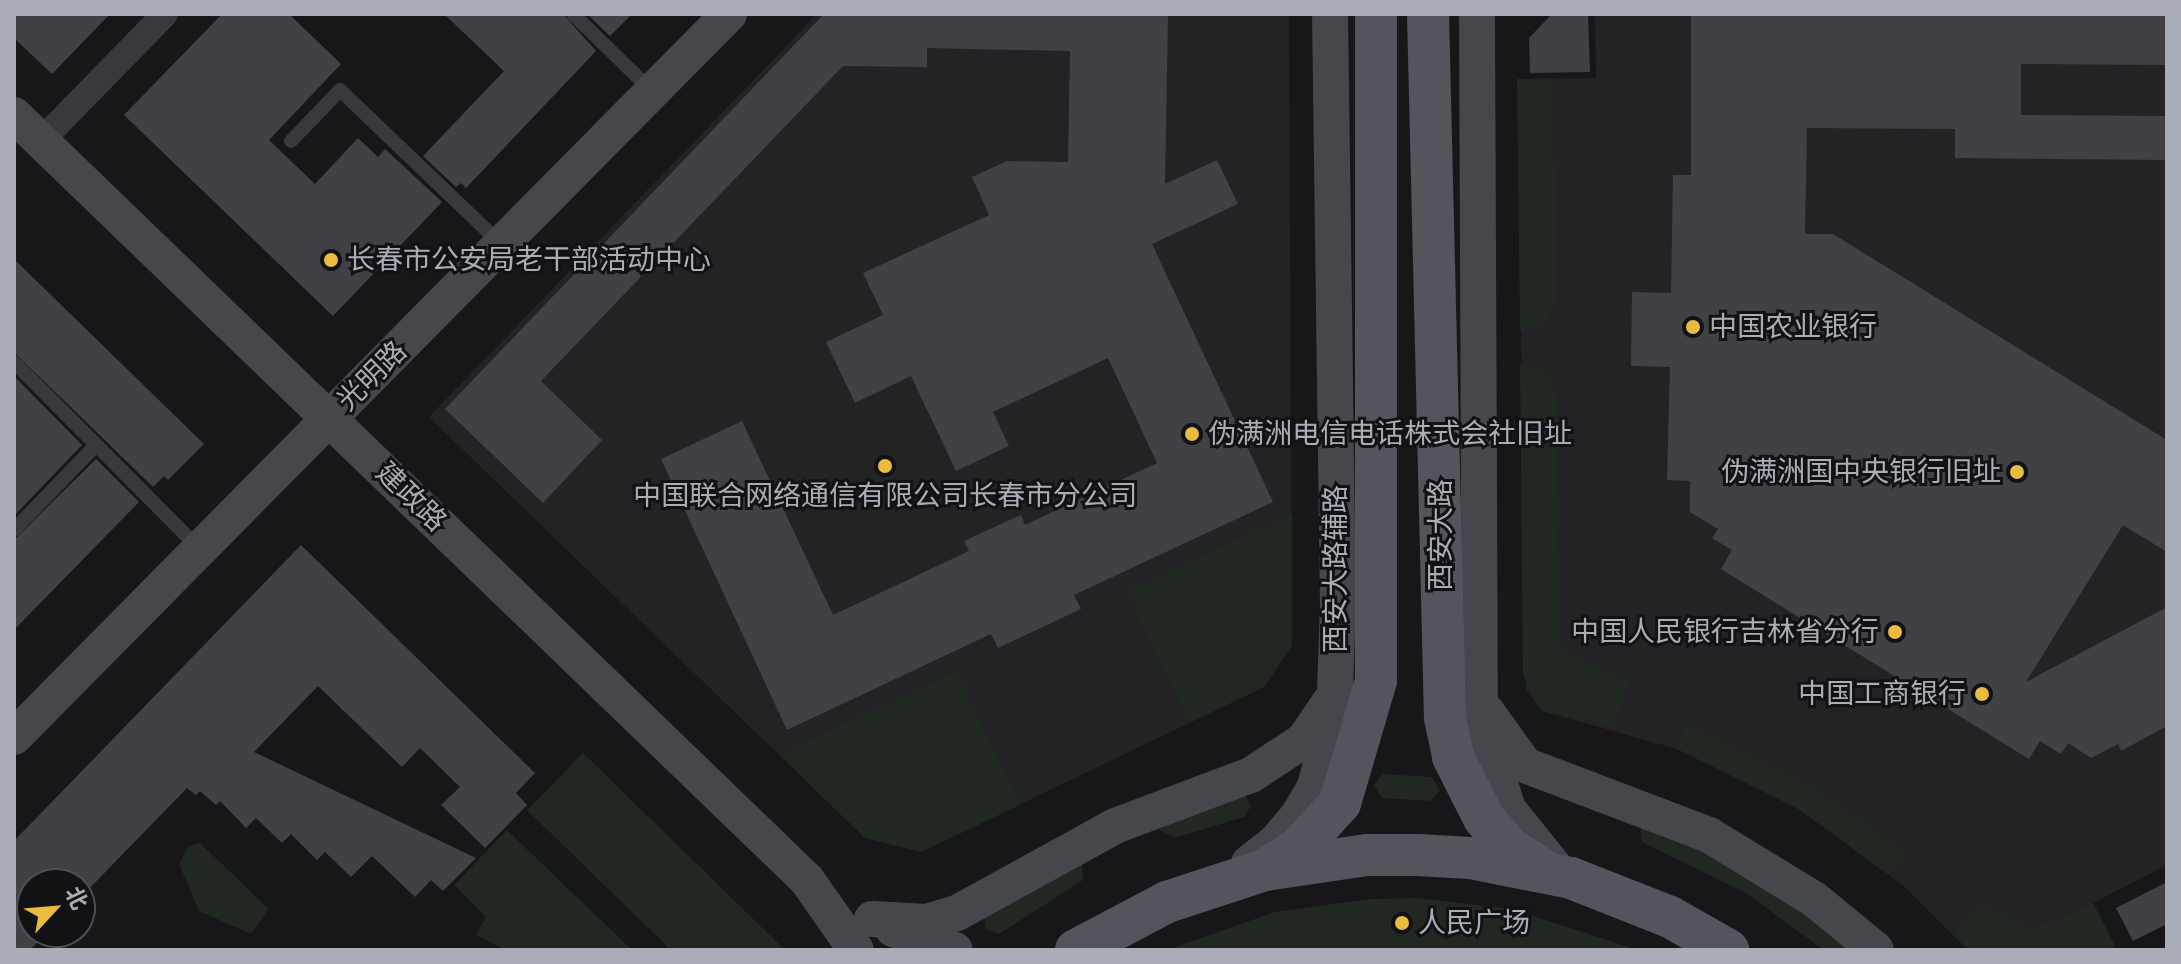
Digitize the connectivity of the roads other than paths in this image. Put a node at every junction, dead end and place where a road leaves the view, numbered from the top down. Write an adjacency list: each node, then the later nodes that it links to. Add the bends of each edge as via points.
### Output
1 (165, 14): 10 (street)
2 (573, 14): 8 (lane)
3 (729, 14): 8 (street, 光明路)
4 (1330, 14): 19 (street, 西安大路辅路)
5 (1376, 14): 21 (main road, via 1376,681 1340,803 1299,848)
6 (1428, 14): 22 (main road, 西安大路, via 1445,718 1453,757 1484,818 1508,847)
7 (1477, 14): 18 (street)
8 (653, 91): 12 (street, 光明路)
9 (14, 115): 10 (street, 建政路)
10 (41, 141): 14 (street, 建政路)
11 (291, 141): 12 (lane, via 340,90)
12 (501, 244): 14 (street, 光明路)
13 (14, 362): 15 (lane)
14 (329, 419): 17 (street, 光明路); 24 (street, 建政路, via 807,880)
15 (96, 445): 16 (lane); 17 (lane)
16 (14, 530)
17 (200, 549): 20 (street, 光明路)
18 (1478, 670): 22 (street, via 1484,747 1508,809); 28 (street, via 1483,705 1525,765 1709,835 1814,899)
19 (1336, 678): 23 (street, 西安大路辅路, via 1326,756 1309,798 1275,843); 24 (street, via 1326,712 1277,762 1102,832 957,913)
20 (14, 737)
21 (1265, 870): 22 (main road, via 1354,857 1418,855 1470,858); 23 (main road)
22 (1560, 876): 27 (main road, via 1670,917)
23 (1215, 884): 26 (main road, via 1155,907)
24 (858, 939): 25 (street, 建政路)
25 (955, 950)
26 (1075, 950)
27 (1728, 950)
28 (1876, 950)

